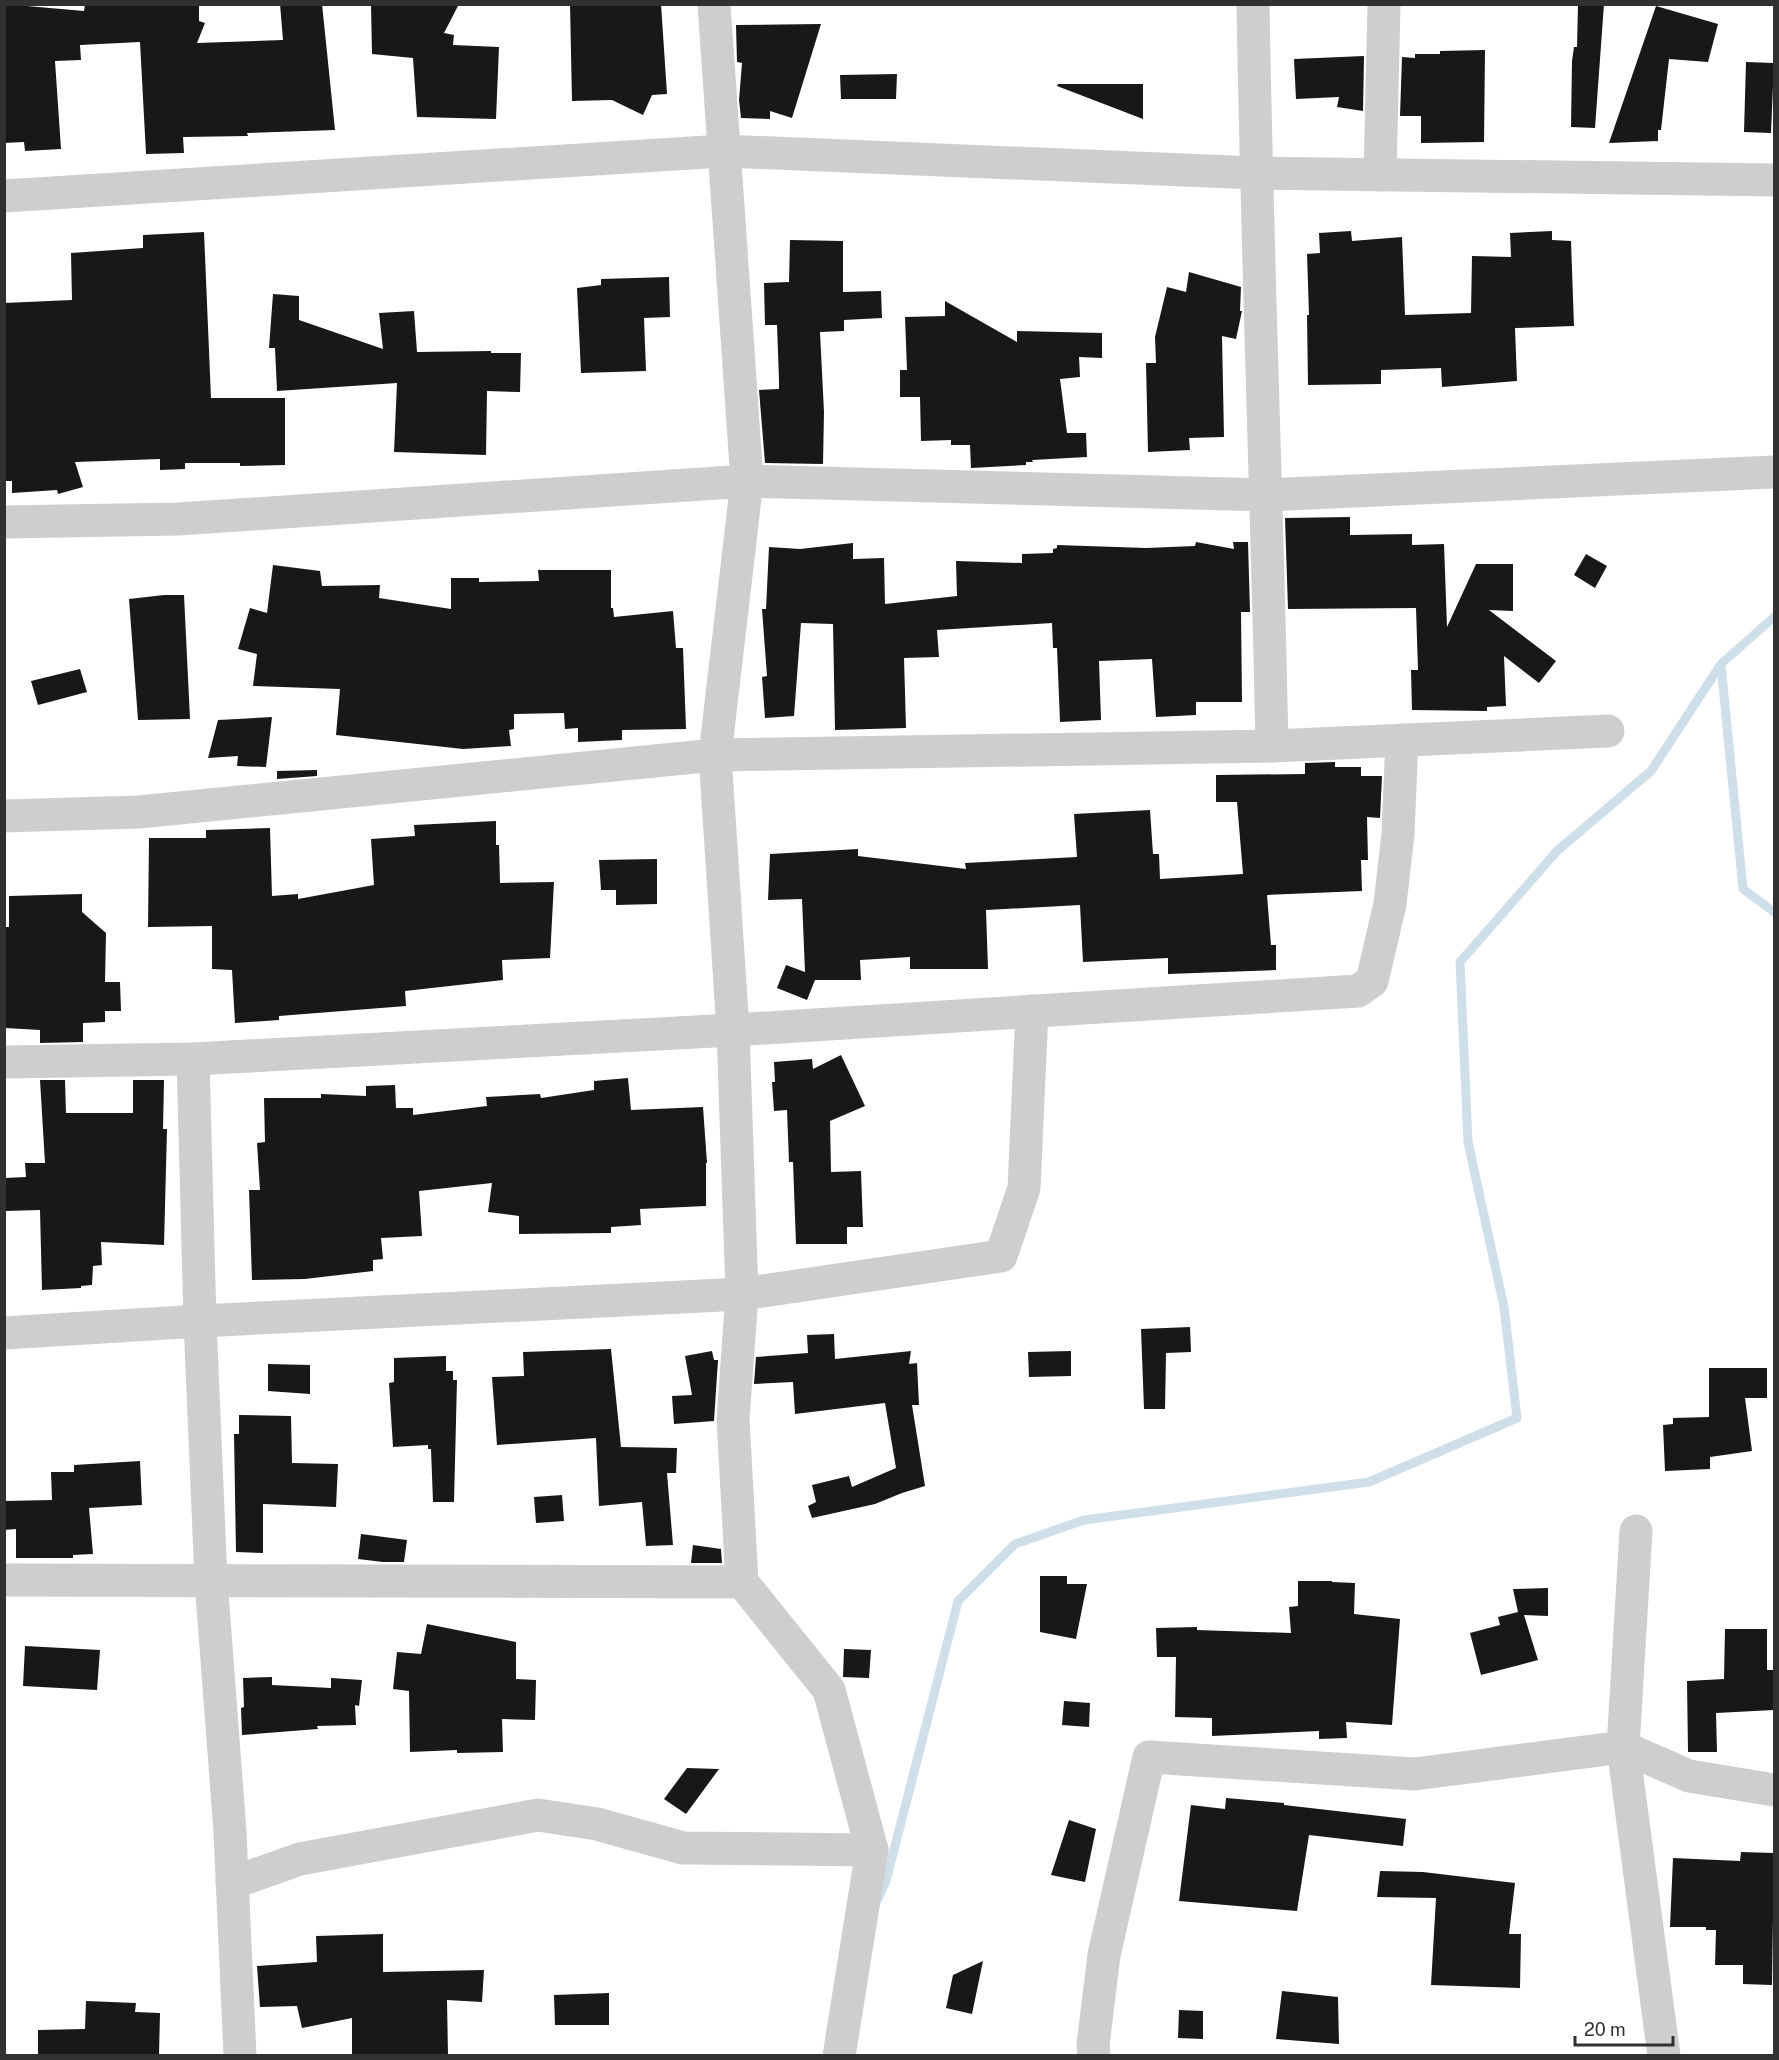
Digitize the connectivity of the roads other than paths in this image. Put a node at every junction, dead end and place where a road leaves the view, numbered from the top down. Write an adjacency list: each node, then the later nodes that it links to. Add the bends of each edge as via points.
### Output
1 (714, 4): 4 (street)
2 (1253, 4): 5 (street)
3 (1384, 4): 6 (street)
4 (723, 150): 5 (street); 8 (street); 10 (street)
5 (1256, 173): 6 (street); 11 (street)
6 (1380, 175): 7 (street)
7 (1774, 180)
8 (4, 196)
9 (1774, 472): 11 (street)
10 (747, 481): 11 (street); 12 (street, via 178,519); 16 (street)
11 (1267, 495): 15 (street)
12 (4, 522)
13 (1608, 731): 14 (street)
14 (1402, 740): 15 (street); 18 (street, via 1390,904 1371,981 1358,991)
15 (1272, 746): 16 (street)
16 (716, 755): 17 (street, via 139,812); 19 (street)
17 (4, 816)
18 (1032, 1011): 19 (street); 22 (street, via 1024,1188 1001,1256)
19 (733, 1030): 20 (street); 22 (street)
20 (193, 1059): 21 (street); 23 (street)
21 (4, 1062)
22 (742, 1294): 23 (street); 28 (street, via 733,1419)
23 (200, 1321): 24 (street); 27 (street)
24 (4, 1333)
25 (1636, 1531): 29 (street)
26 (4, 1580): 27 (street)
27 (211, 1580): 28 (street); 32 (street)
28 (742, 1582): 31 (street, via 829,1690)
29 (1623, 1748): 30 (street, via 1689,1776); 35 (street, via 1415,1774 1149,1757 1104,1955); 36 (street)
30 (1774, 1790)
31 (872, 1850): 32 (street, via 683,1848 597,1824 538,1815 300,1859); 34 (street)
32 (232, 1884): 33 (street)
33 (240, 2055)
34 (839, 2055)
35 (1094, 2055)
36 (1664, 2055)

